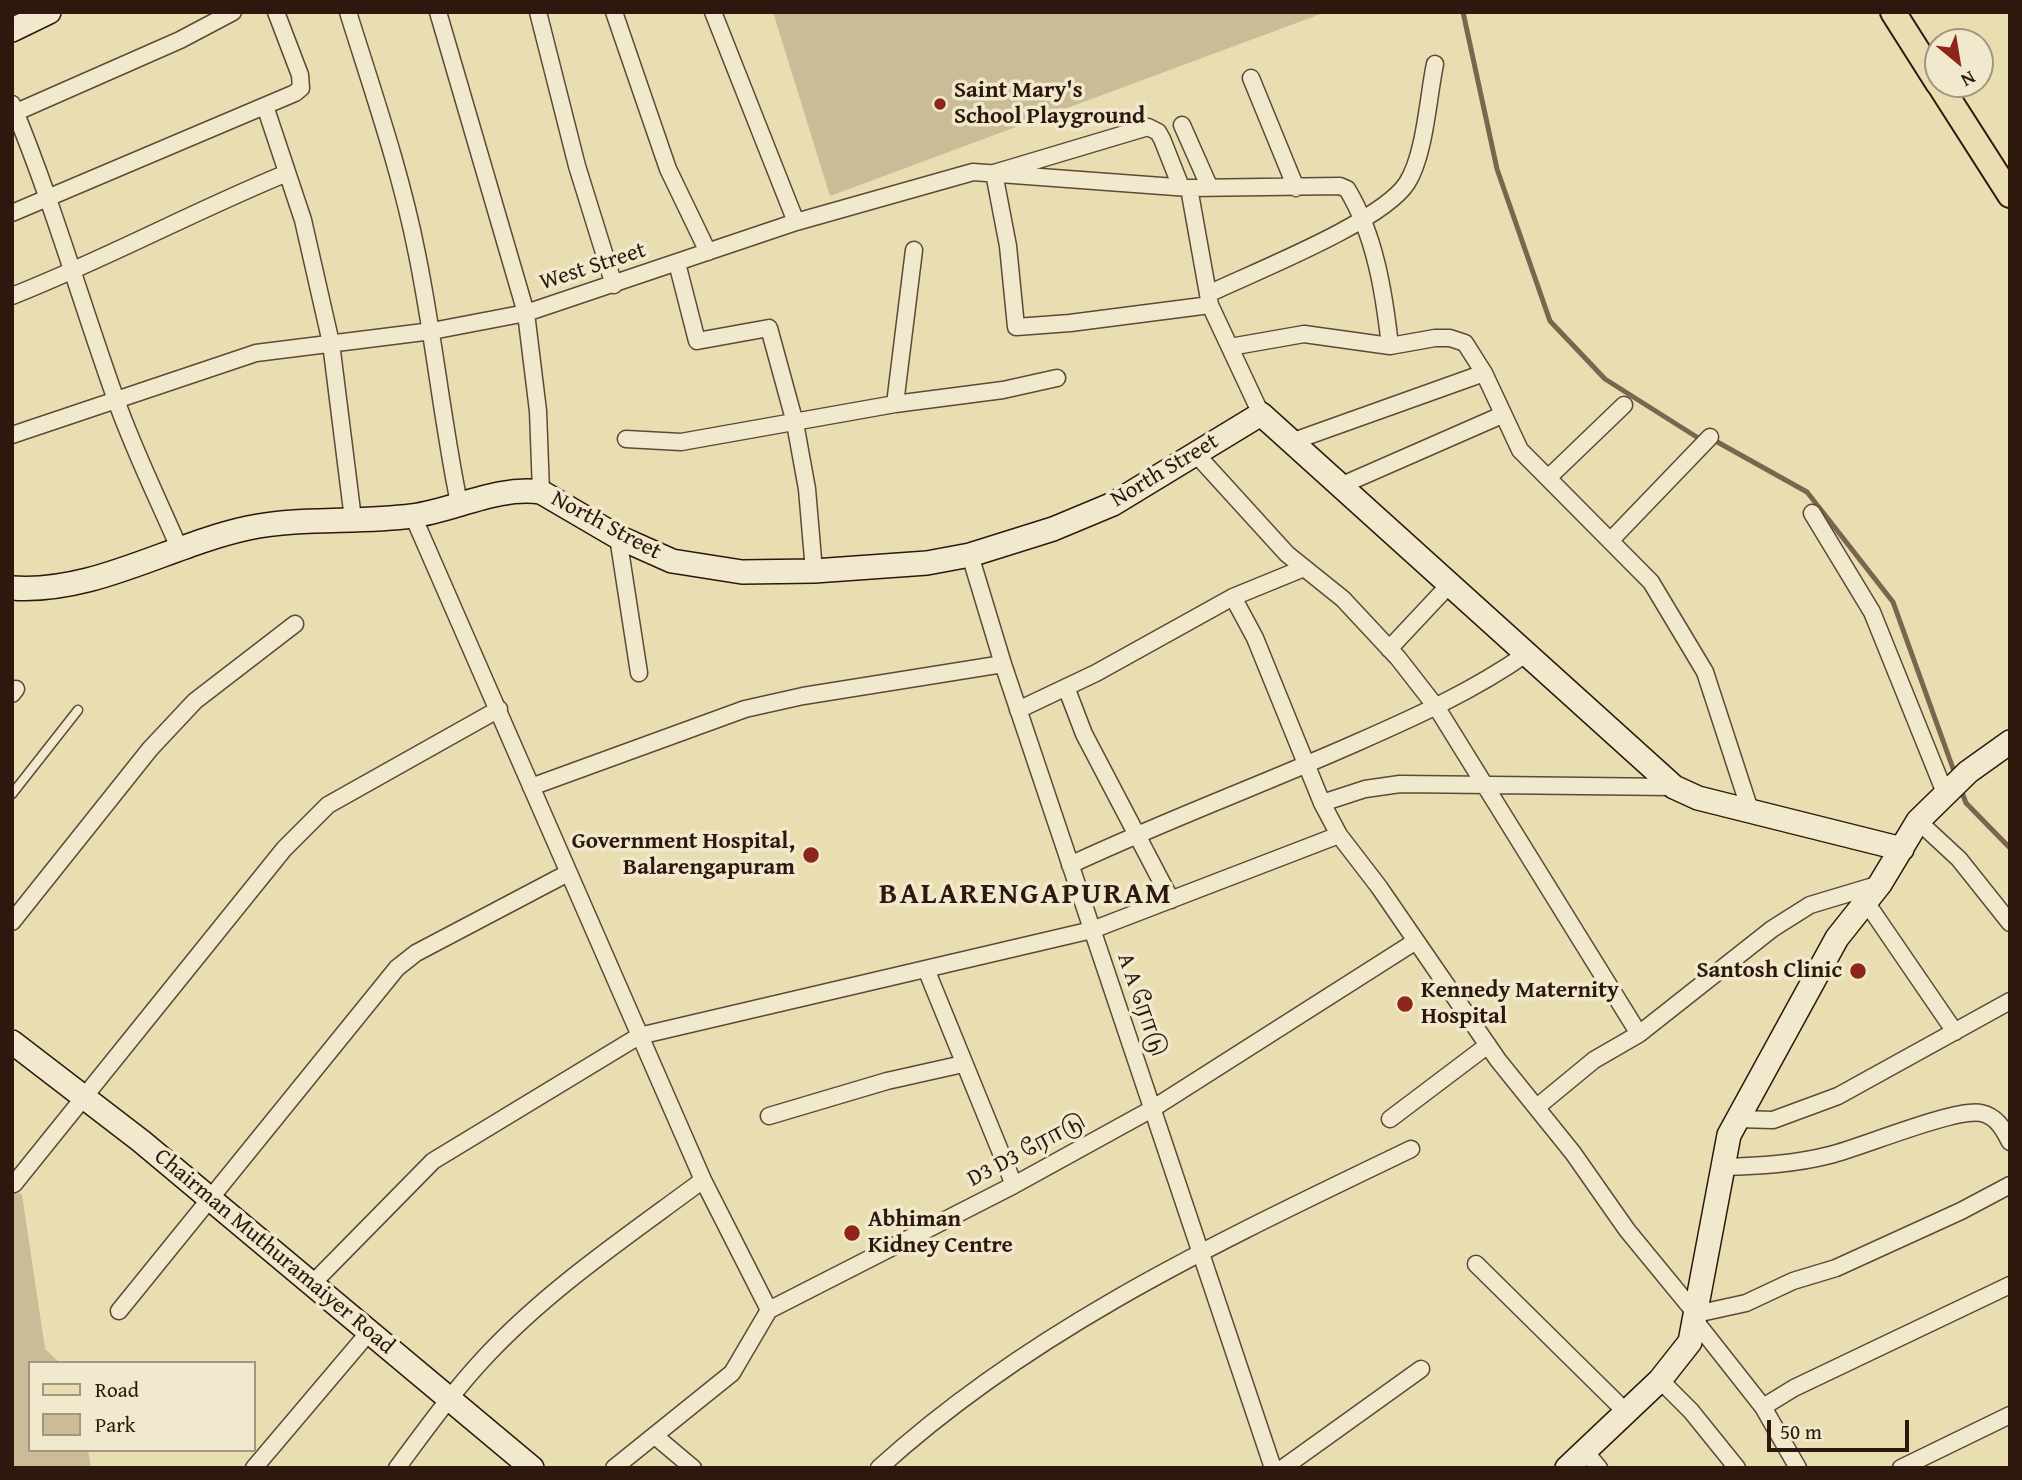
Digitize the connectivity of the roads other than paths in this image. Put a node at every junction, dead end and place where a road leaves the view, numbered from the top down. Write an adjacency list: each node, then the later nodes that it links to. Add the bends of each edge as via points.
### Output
1 (49, 12): 10 (street)
2 (233, 12): 16 (street, via 180,40)
3 (276, 12): 15 (street, via 302,83 295,93)
4 (348, 12): 36 (street, via 405,202)
5 (438, 12): 35 (street)
6 (538, 12): 32 (street, via 577,166)
7 (614, 12): 29 (street, via 668,169)
8 (713, 12): 27 (street)
9 (1893, 12): 11 (main road)
10 (12, 30)
11 (1924, 62)
12 (1435, 64): 26 (street, via 1413,170 1397,195)
13 (1251, 78): 22 (street)
14 (1947, 98): 23 (main road)
15 (265, 106): 18 (street); 24 (street)
16 (13, 110): 24 (street)
17 (1182, 125): 20 (street)
18 (287, 173): 31 (street); 37 (street, via 303,220)
19 (994, 173): 21 (street, West Street); 21 (street, via 1148,127 1158,132); 27 (street, West Street, via 973,172); 34 (street, via 1008,246 1016,327)
20 (1209, 186): 21 (street, West Street); 22 (street, West Street)
21 (1185, 187): 34 (street)
22 (1296, 188): 26 (street, West Street, via 1347,189)
23 (2010, 195)
24 (49, 197): 25 (street); 31 (street)
25 (12, 213)
26 (1363, 220): 34 (street); 38 (street, via 1384,294)
27 (796, 222): 29 (street, West Street)
28 (914, 250): 43 (street)
29 (708, 253): 30 (street, West Street)
30 (677, 263): 32 (street, West Street); 47 (street, via 698,341 769,328)
31 (71, 272): 33 (street); 42 (street)
32 (614, 285): 35 (street, West Street)
33 (12, 296)
34 (1209, 299): 39 (street)
35 (526, 313): 36 (street, West Street); 55 (street, via 538,411)
36 (432, 331): 37 (street, West Street); 56 (street)
37 (331, 343): 42 (street, West Street, via 256,353); 59 (street)
38 (1390, 345): 39 (street, via 1304,334); 40 (street, via 1450,338 1465,343)
39 (1230, 347): 45 (street)
40 (1484, 373): 46 (street); 51 (street)
41 (1057, 377): 43 (street, via 1003,390)
42 (116, 401): 48 (street, West Street); 62 (street)
43 (895, 404): 47 (street)
44 (1624, 405): 53 (street)
45 (1261, 414): 51 (street); 52 (street, North Street)
46 (1502, 415): 53 (street, via 1520,450); 54 (street)
47 (794, 423): 50 (street, via 681,442); 65 (street, via 807,489)
48 (12, 435)
49 (1710, 438): 61 (street)
50 (626, 439)
51 (1291, 442): 54 (street)
52 (1195, 453): 63 (street, North Street, via 1112,504 1054,529); 64 (street, via 1257,524)
53 (1548, 478): 61 (street)
54 (1340, 486): 66 (street)
55 (541, 492): 56 (street, North Street, via 529,490); 60 (street, North Street)
56 (459, 503): 58 (street, North Street)
57 (1812, 513): 84 (street, via 1872,612)
58 (413, 516): 59 (street, North Street); 76 (street)
59 (353, 519): 62 (street, North Street, via 257,527)
60 (618, 537): 65 (street, North Street, via 673,561 742,572); 73 (street)
61 (1611, 541): 87 (street, via 1651,582 1705,672)
62 (180, 550): 67 (street, North Street, via 76,583)
63 (970, 555): 65 (street, North Street, via 927,563); 72 (street, A A ரோடு)
64 (1304, 568): 68 (street); 70 (street, via 1343,599)
65 (814, 571)
66 (1450, 584): 70 (street); 71 (street)
67 (14, 592)
68 (1233, 597): 74 (street); 80 (street)
69 (295, 624): 96 (street, via 195,701 150,749)
70 (1389, 649): 75 (street)
71 (1526, 654): 75 (street); 83 (street)
72 (1003, 664): 78 (street, A A ரோடு); 82 (street, via 745,709)
73 (639, 673)
74 (1066, 687): 78 (street); 89 (street, via 1084,734)
75 (1437, 708): 80 (street); 81 (street)
76 (499, 709): 82 (street); 108 (street, via 328,805 284,849)
77 (78, 710): 85 (lane)
78 (1018, 710): 92 (street, A A ரோடு)
79 (2010, 742): 84 (street)
80 (1308, 765): 86 (street); 89 (street)
81 (1486, 784): 83 (street); 86 (street, via 1400,784); 103 (street)
82 (531, 787): 93 (street)
83 (1674, 787): 87 (street, via 1698,798)
84 (1945, 793): 88 (street)
85 (12, 794)
86 (1322, 803): 90 (street)
87 (1750, 810): 91 (street)
88 (1919, 821): 91 (street); 97 (street, via 1959,859)
89 (1137, 834): 92 (street); 95 (street)
90 (1339, 835): 95 (street); 99 (street)
91 (1902, 849): 94 (street)
92 (1070, 864): 98 (street, A A ரோடு)
93 (568, 873): 104 (street); 121 (street, via 416,953 397,968)
94 (1873, 893): 102 (street); 103 (street, via 1811,905 1772,929); 113 (street, via 1837,938)
95 (1171, 900): 98 (street)
96 (12, 922)
97 (2010, 923)
98 (1092, 930): 100 (street); 110 (street, A A ரோடு)
99 (1416, 941): 106 (street); 110 (street, D3 D3 ரோடு)
100 (926, 969): 104 (street); 107 (street)
101 (2010, 1000): 102 (street)
102 (1955, 1032): 113 (street, via 1838,1096 1773,1120)
103 (1639, 1034): 109 (street, via 1594,1060)
104 (639, 1036): 117 (street); 124 (street, via 433,1161)
105 (12, 1042): 108 (street, Chairman Muthuramaiyer Road)
106 (1488, 1045): 109 (street); 112 (street)
107 (963, 1064): 111 (street); 119 (street)
108 (85, 1099): 118 (street); 121 (street, Chairman Muthuramaiyer Road)
109 (1537, 1107): 128 (street)
110 (1152, 1109): 119 (street, D3 D3 ரோடு); 122 (street, A A ரோடு)
111 (769, 1116)
112 (1390, 1118)
113 (1738, 1119): 116 (street, via 1729,1135)
114 (2010, 1142): 116 (street, via 1993,1117 1978,1112 1954,1115 1830,1155 1776,1165)
115 (1411, 1149): 122 (street)
116 (1723, 1167): 128 (street)
117 (703, 1180): 126 (street); 132 (street, via 541,1303)
118 (13, 1184)
119 (1014, 1185): 126 (street, D3 D3 ரோடு)
120 (2010, 1185): 128 (street, via 1836,1268)
121 (209, 1199): 124 (street, Chairman Muthuramaiyer Road); 127 (street)
122 (1200, 1251): 143 (street, via 1111,1300 973,1389); 144 (street, A A ரோடு)
123 (1476, 1264): 134 (street)
124 (313, 1283): 129 (street, Chairman Muthuramaiyer Road)
125 (2010, 1285): 133 (street)
126 (769, 1310): 136 (street, via 732,1373)
127 (119, 1311)
128 (1696, 1318): 131 (street, via 1690,1342); 133 (street)
129 (370, 1331): 132 (street, Chairman Muthuramaiyer Road); 138 (street)
130 (1421, 1369): 145 (street)
131 (1660, 1380): 134 (street); 147 (street)
132 (449, 1398): 139 (street); 140 (street, Chairman Muthuramaiyer Road)
133 (1763, 1407): 148 (street)
134 (1626, 1412): 137 (street)
135 (2010, 1415): 149 (street)
136 (655, 1436): 141 (street); 142 (street)
137 (1592, 1459): 146 (street)
138 (254, 1468)
139 (397, 1468)
140 (532, 1468)
141 (614, 1468)
142 (693, 1468)
143 (879, 1468)
144 (1273, 1468)
145 (1283, 1468)
146 (1567, 1468)
147 (1737, 1468)
148 (1798, 1468)
149 (1900, 1468)

